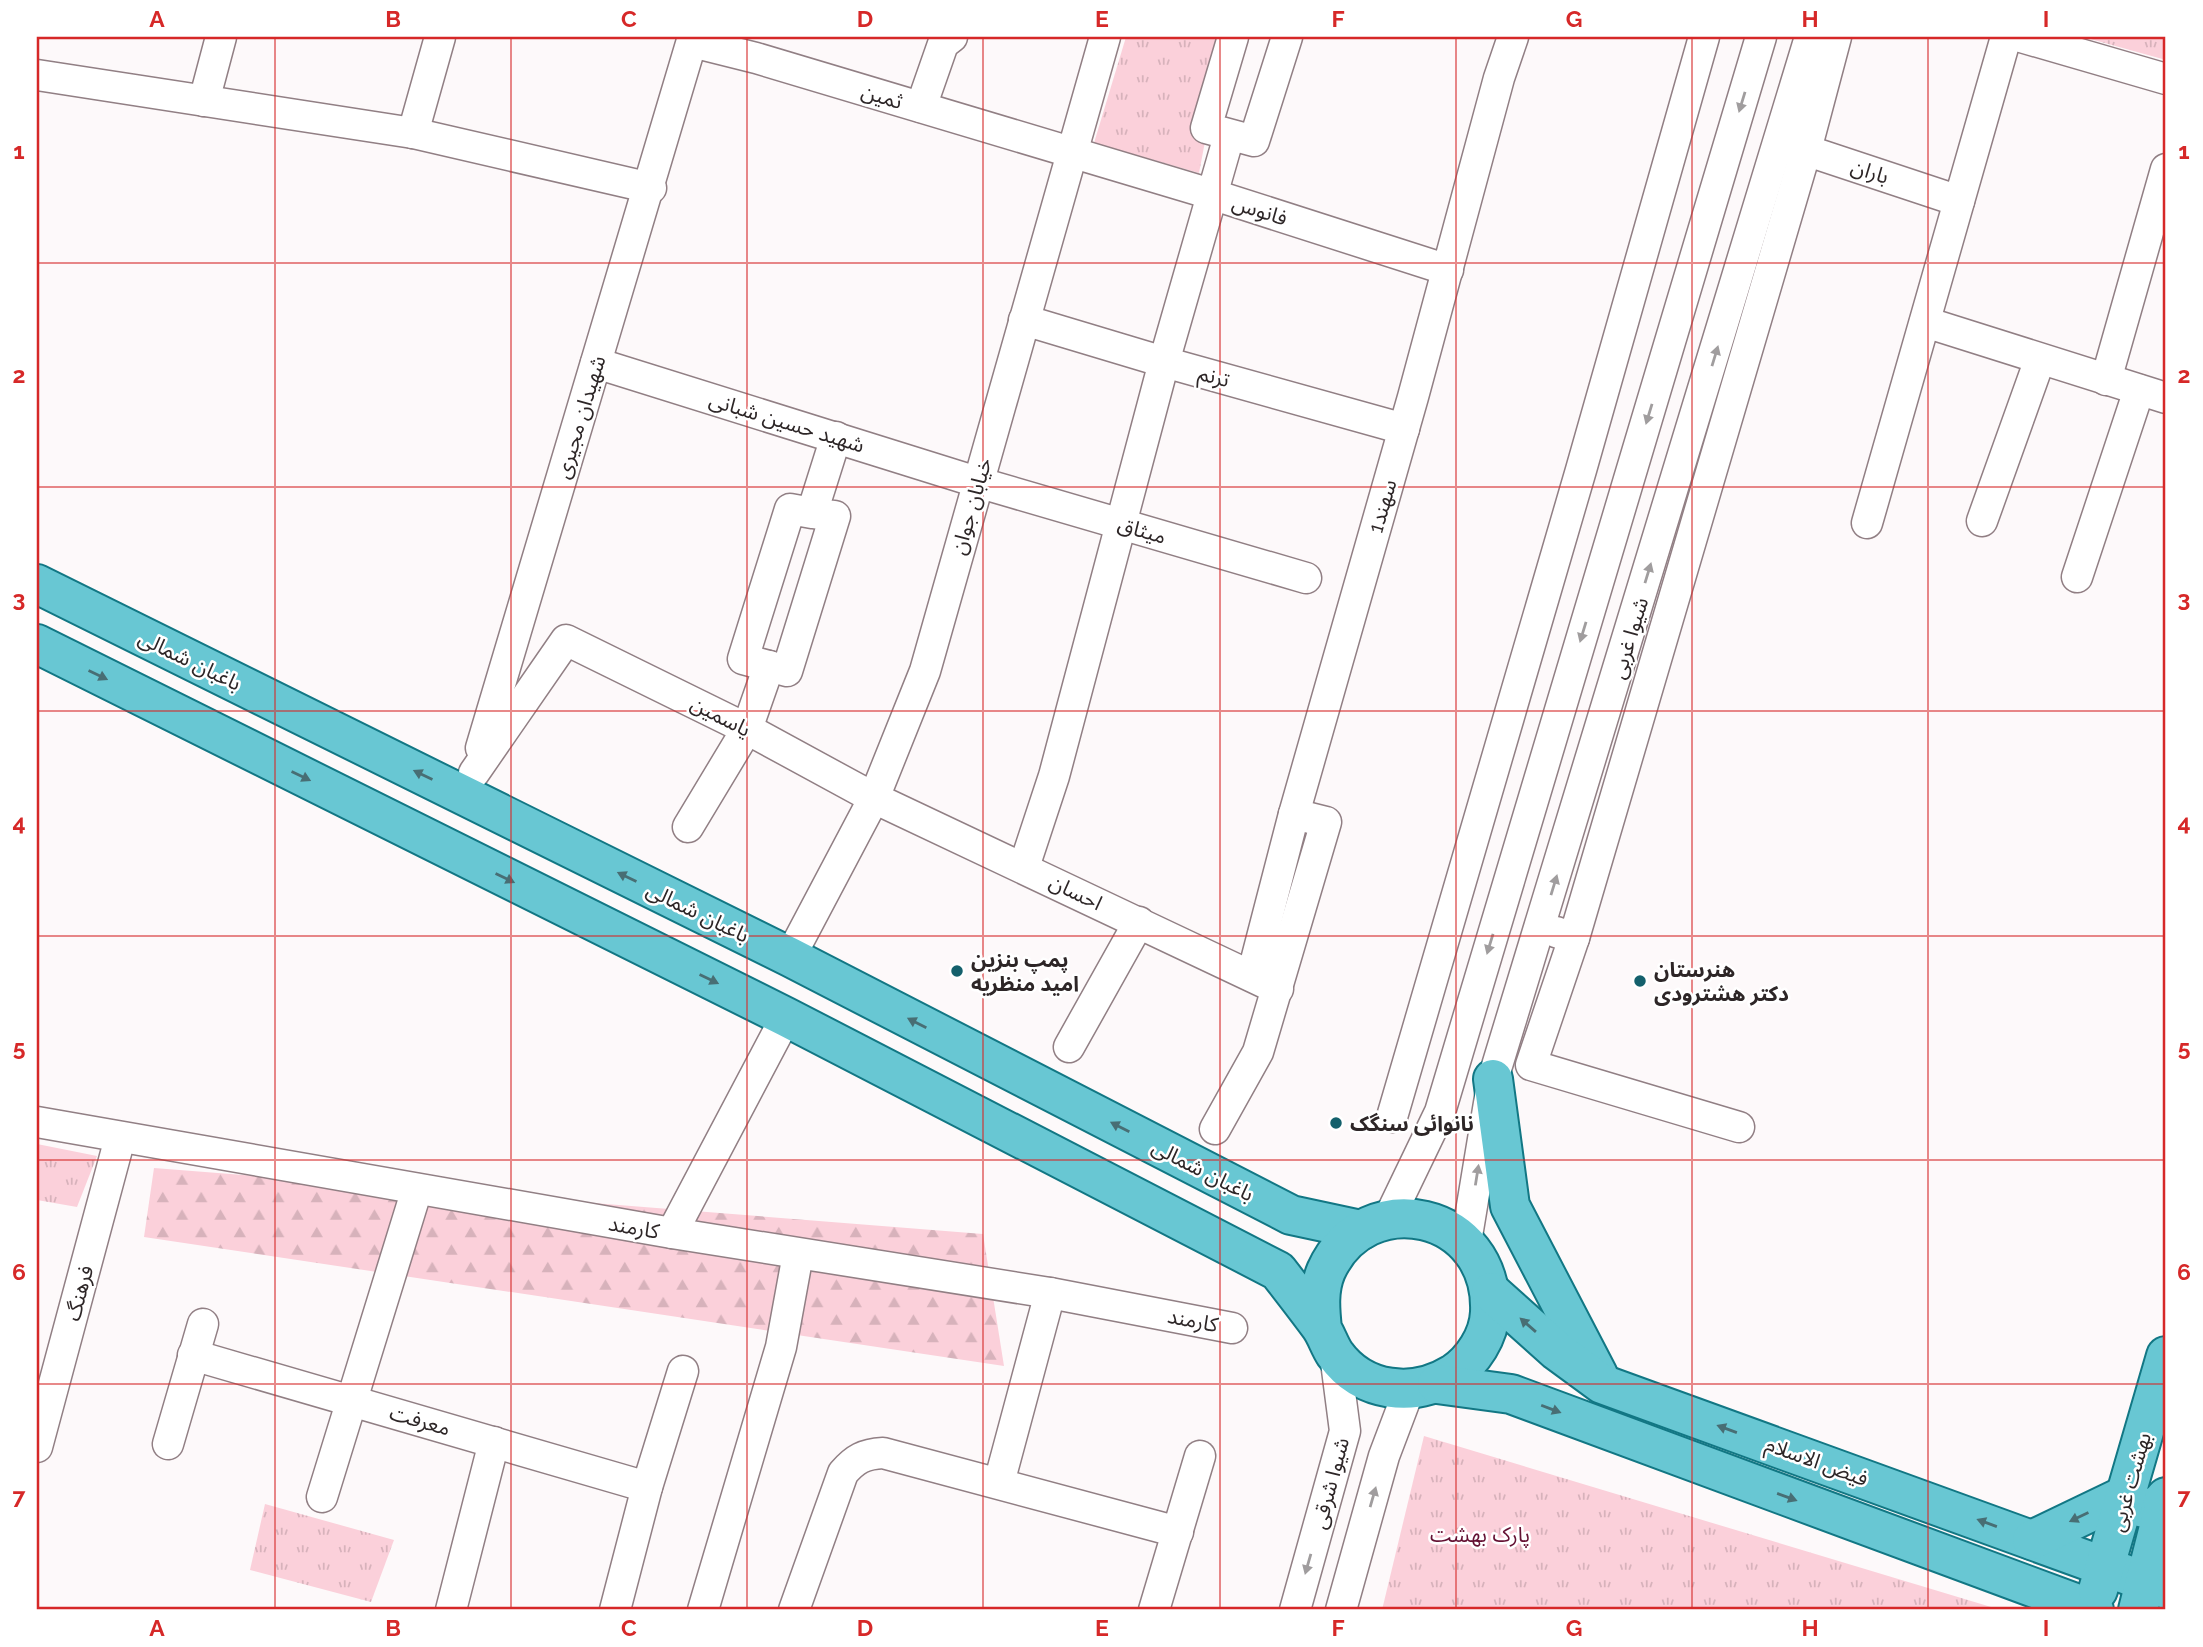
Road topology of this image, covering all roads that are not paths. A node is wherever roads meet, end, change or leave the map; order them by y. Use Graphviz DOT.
graph roads {
  1 [pos="221,37"];
  2 [pos="440,37"];
  3 [pos="1105,37"];
  4 [pos="1233,37"];
  5 [pos="1287,37"];
  6 [pos="1513,37"];
  7 [pos="1704,37"];
  8 [pos="1761,37"];
  9 [pos="1810,37"];
  10 [pos="1836,37"];
  11 [pos="2006,37"];
  12 [pos="2021,37"];
  13 [pos="693,39"];
  14 [pos="945,39"];
  15 [pos="37,75"];
  16 [pos="2166,79"];
  17 [pos="204,101"];
  18 [pos="921,107"];
  19 [pos="413,133"];
  20 [pos="1230,136"];
  21 [pos="1793,146"];
  22 [pos="1072,153"];
  23 [pos="2166,169"];
  24 [pos="650,187"];
  25 [pos="1211,194"];
  26 [pos="1959,201"];
  27 [pos="1448,270"];
  28 [pos="1024,320"];
  29 [pos="1925,323"];
  30 [pos="2040,359"];
  31 [pos="1164,362"];
  32 [pos="596,363"];
  33 [pos="2106,380"];
  34 [pos="2153,394"];
  35 [pos="1404,429"];
  36 [pos="836,438"];
  37 [pos="978,482"];
  38 [pos="812,513"];
  39 [pos="1982,520"];
  40 [pos="1120,523"];
  41 [pos="1867,523"];
  42 [pos="2077,577"];
  43 [pos="1306,578"];
  44 [pos="37,584"];
  45 [pos="37,644"];
  46 [pos="769,666"];
  47 [pos="747,729"];
  48 [pos="470,785"];
  49 [pos="874,797"];
  50 [pos="688,827"];
  51 [pos="1024,867"];
  52 [pos="1139,922"];
  53 [pos="1541,928"];
  54 [pos="1574,938"];
  55 [pos="790,957"];
  56 [pos="1265,983"];
  57 [pos="786,1017"];
  58 [pos="1069,1047"];
  59 [pos="1493,1079"];
  60 [pos="1392,1117"];
  61 [pos="37,1122"];
  62 [pos="1739,1127"];
  63 [pos="1215,1129"];
  64 [pos="121,1138"];
  65 [pos="417,1189"];
  66 [pos="1301,1217"];
  67 [pos="1374,1225"];
  68 [pos="672,1233"];
  69 [pos="1466,1242"];
  70 [pos="798,1254"];
  71 [pos="1278,1270"];
  72 [pos="1050,1293"];
  73 [pos="1491,1293"];
  74 [pos="203,1324"];
  75 [pos="1232,1328"];
  76 [pos="1329,1342"];
  77 [pos="192,1355"];
  78 [pos="2166,1356"];
  79 [pos="683,1371"];
  80 [pos="1602,1384"];
  81 [pos="1423,1387"];
  82 [pos="353,1401"];
  83 [pos="494,1441"];
  84 [pos="168,1444"];
  85 [pos="37,1447"];
  86 [pos="1200,1456"];
  87 [pos="999,1483"];
  88 [pos="647,1487"];
  89 [pos="2126,1495"];
  90 [pos="322,1497"];
  91 [pos="2166,1498"];
  92 [pos="1178,1532"];
  93 [pos="2032,1540"];
  94 [pos="2105,1566"];
  95 [pos="2150,1593"];
  96 [pos="2028,1597"];
  97 [pos="451,1610"];
  98 [pos="615,1610"];
  99 [pos="703,1610"];
  100 [pos="794,1610"];
  101 [pos="1154,1610"];
  102 [pos="1295,1610"];
  103 [pos="1341,1610"];
  104 [pos="2093,1610"];
  1 -- 17 [label="street"];
  2 -- 19 [label="street"];
  3 -- 22 [label="street, خیابان جوان"];
  4 -- 20 [label="street"];
  5 -- 20 [label="street"];
  6 -- 27 [label="street, 1سهند"];
  7 -- 60 [label="street"];
  8 -- 67 [label="street, one-way"];
  9 -- 21 [label="street, شیوا غربی"];
  10 -- 21 [label="street"];
  11 -- 26 [label="street"];
  12 -- 16 [label="street"];
  13 -- 18 [label="street, ثمین"];
  13 -- 24 [label="street, شهیدان مجیری"];
  14 -- 18 [label="street"];
  15 -- 17 [label="street"];
  17 -- 19 [label="street"];
  18 -- 22 [label="street, ثمین"];
  19 -- 24 [label="street"];
  20 -- 25 [label="street"];
  21 -- 26 [label="street, باران"];
  53 -- 21 [label="street, شیوا غربی, one-way"];
  21 -- 54 [label="street"];
  22 -- 25 [label="street, فانوس"];
  22 -- 28 [label="street, خیابان جوان"];
  23 -- 33 [label="street"];
  24 -- 32 [label="street, شهیدان مجیری"];
  25 -- 27 [label="street, فانوس"];
  25 -- 31 [label="street"];
  26 -- 29 [label="street"];
  27 -- 35 [label="street, 1سهند"];
  28 -- 31 [label="street, ترنم"];
  28 -- 37 [label="street, خیابان جوان"];
  29 -- 30 [label="street"];
  29 -- 41 [label="street"];
  30 -- 33 [label="street"];
  30 -- 39 [label="street"];
  31 -- 35 [label="street, ترنم"];
  31 -- 40 [label="street"];
  32 -- 36 [label="street, شهید حسین شبانی"];
  32 -- 48 [label="street, شهیدان مجیری"];
  33 -- 34 [label="street"];
  34 -- 42 [label="street"];
  35 -- 56 [label="street, 1سهند"];
  36 -- 37 [label="street, شهید حسین شبانی"];
  36 -- 38 [label="street"];
  37 -- 40 [label="street, میثاق"];
  37 -- 49 [label="street, خیابان جوان"];
  38 -- 46 [label="street"];
  38 -- 46 [label="street"];
  40 -- 43 [label="street, میثاق"];
  40 -- 51 [label="street"];
  48 -- 44 [label="main road, باغبان شمالی, one-way"];
  45 -- 57 [label="main road, one-way"];
  46 -- 47 [label="street"];
  47 -- 48 [label="street, یاسمین"];
  47 -- 49 [label="street, یاسمین"];
  47 -- 50 [label="street"];
  55 -- 48 [label="main road, باغبان شمالی, one-way"];
  49 -- 51 [label="street, احسان"];
  49 -- 55 [label="street, خیابان جوان"];
  51 -- 52 [label="street, احسان"];
  52 -- 56 [label="street, احسان"];
  52 -- 58 [label="street"];
  53 -- 54 [label="street"];
  53 -- 59 [label="street, شیوا غربی"];
  54 -- 62 [label="street"];
  66 -- 55 [label="main road, باغبان شمالی, one-way"];
  56 -- 63 [label="street"];
  57 -- 68 [label="street"];
  57 -- 71 [label="main road"];
  69 -- 59 [label="street, شیوا غربی, one-way"];
  59 -- 80 [label="main road"];
  61 -- 64 [label="street, کارمند"];
  64 -- 65 [label="street, کارمند"];
  64 -- 85 [label="street, فرهنگ"];
  65 -- 68 [label="street, کارمند"];
  65 -- 82 [label="street"];
  66 -- 67 [label="main road, باغبان شمالی"];
  66 -- 71 [label="main road"];
  67 -- 69 [label="main road"];
  67 -- 76 [label="main road"];
  68 -- 70 [label="street, کارمند"];
  69 -- 73 [label="main road"];
  70 -- 72 [label="street, کارمند"];
  70 -- 99 [label="street"];
  71 -- 76 [label="main road"];
  72 -- 75 [label="street, کارمند"];
  72 -- 87 [label="street"];
  80 -- 73 [label="main road, فیض الاسلام, one-way"];
  73 -- 81 [label="main road"];
  74 -- 77 [label="street"];
  76 -- 81 [label="main road"];
  76 -- 102 [label="street, شیوا شرقی, one-way"];
  77 -- 82 [label="street, معرفت"];
  77 -- 84 [label="street"];
  78 -- 89 [label="main road, بهشت غربی"];
  79 -- 88 [label="street"];
  93 -- 80 [label="main road, فیض الاسلام, one-way"];
  81 -- 96 [label="main road, فیض الاسلام, one-way"];
  103 -- 81 [label="street, one-way"];
  82 -- 83 [label="street, معرفت"];
  82 -- 90 [label="street"];
  83 -- 88 [label="street, معرفت"];
  83 -- 97 [label="street"];
  86 -- 92 [label="street"];
  87 -- 92 [label="street"];
  87 -- 100 [label="street"];
  88 -- 98 [label="street"];
  89 -- 91 [label="main road"];
  89 -- 93 [label="main road, one-way"];
  89 -- 94 [label="main road, بهشت غربی"];
  91 -- 95 [label="main road, بهشت غربی"];
  92 -- 101 [label="street"];
  93 -- 94 [label="main road, فیض الاسلام"];
  94 -- 95 [label="main road, فیض الاسلام"];
  94 -- 104 [label="main road, بهشت غربی"];
  96 -- 104 [label="main road, فیض الاسلام"];
}
